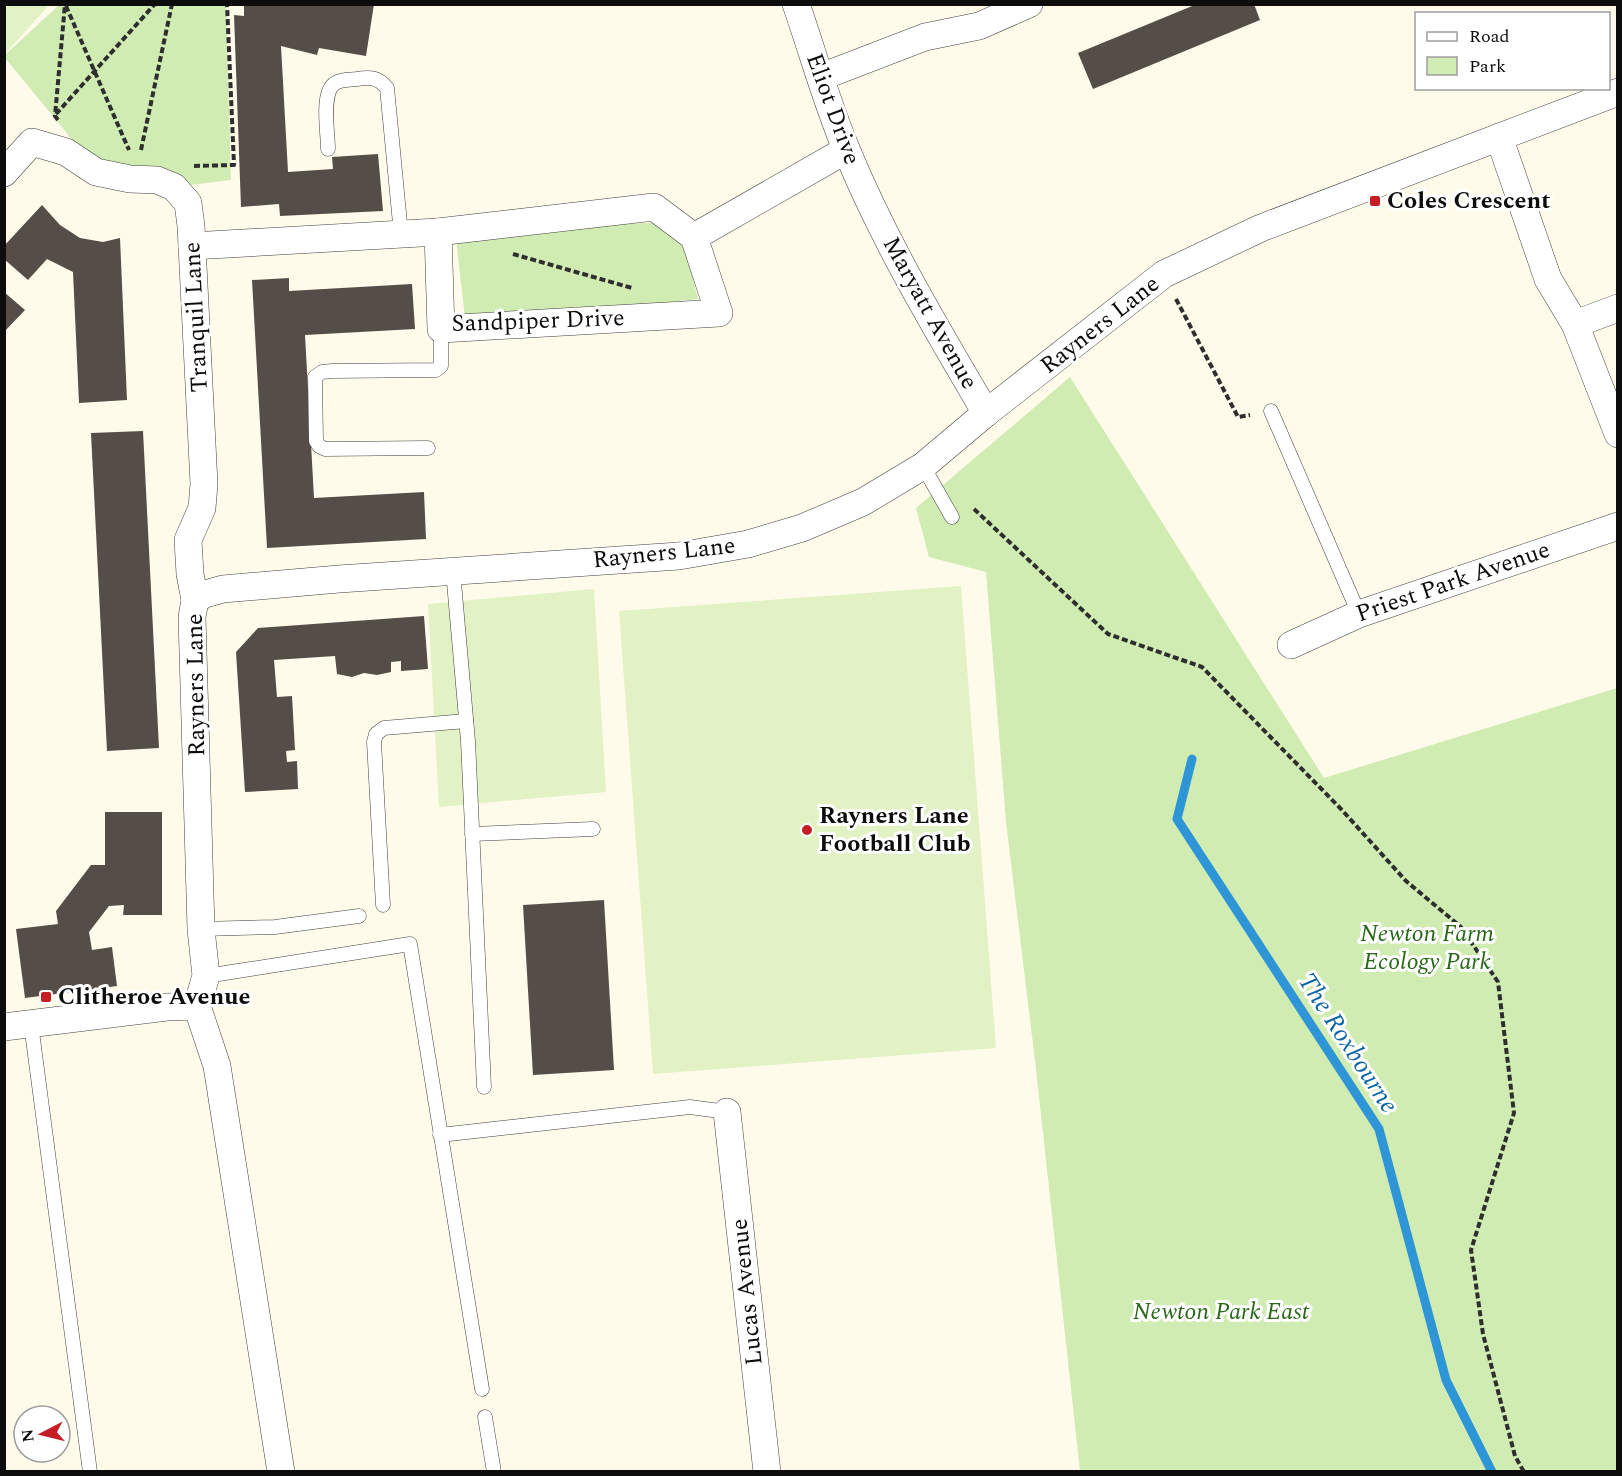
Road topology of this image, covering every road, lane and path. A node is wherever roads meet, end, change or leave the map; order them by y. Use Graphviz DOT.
graph roads {
  1 [pos="155,4"];
  2 [pos="172,4"];
  3 [pos="227,4"];
  4 [pos="796,4"];
  5 [pos="1029,4"];
  6 [pos="65,5"];
  7 [pos="95,71"];
  8 [pos="821,77"];
  9 [pos="1617,92"];
  10 [pos="55,116"];
  11 [pos="60,124"];
  12 [pos="1499,137"];
  13 [pos="32,142"];
  14 [pos="328,148"];
  15 [pos="846,150"];
  16 [pos="132,157"];
  17 [pos="139,157"];
  18 [pos="190,166"];
  19 [pos="4,173"];
  20 [pos="874,212"];
  21 [pos="438,232"];
  22 [pos="401,234"];
  23 [pos="694,237"];
  24 [pos="192,246"];
  25 [pos="506,252"];
  26 [pos="1164,274"];
  27 [pos="641,290"];
  28 [pos="1617,308"];
  29 [pos="1575,324"];
  30 [pos="441,328"];
  31 [pos="1271,411"];
  32 [pos="986,413"];
  33 [pos="1617,434"];
  34 [pos="428,448"];
  35 [pos="923,466"];
  36 [pos="971,506"];
  37 [pos="952,517"];
  38 [pos="1617,526"];
  39 [pos="453,571"];
  40 [pos="195,600"];
  41 [pos="1359,614"];
  42 [pos="1292,645"];
  43 [pos="466,721"];
  44 [pos="593,829"];
  45 [pos="472,834"];
  46 [pos="383,905"];
  47 [pos="359,916"];
  48 [pos="201,928"];
  49 [pos="206,976"];
  50 [pos="197,1006"];
  51 [pos="31,1024"];
  52 [pos="4,1027"];
  53 [pos="484,1087"];
  54 [pos="727,1112"];
  55 [pos="440,1135"];
  56 [pos="482,1389"];
  57 [pos="485,1417"];
  58 [pos="90,1472"];
  59 [pos="281,1472"];
  60 [pos="494,1472"];
  61 [pos="767,1472"];
  62 [pos="1524,1472"];
  1 -- 7 [label="path"];
  2 -- 17 [label="path"];
  3 -- 18 [label="path"];
  4 -- 8 [label="street, Eliot Drive"];
  5 -- 8 [label="street"];
  6 -- 7 [label="path"];
  6 -- 10 [label="path"];
  7 -- 10 [label="path"];
  7 -- 16 [label="path"];
  8 -- 15 [label="street, Eliot Drive"];
  9 -- 12 [label="street, Rayners Lane"];
  10 -- 11 [label="path"];
  10 -- 13 [label="path"];
  12 -- 26 [label="street, Rayners Lane"];
  12 -- 29 [label="street"];
  13 -- 19 [label="street"];
  13 -- 24 [label="street, Tranquil Lane"];
  14 -- 22 [label="lane"];
  15 -- 20 [label="street, Eliot Drive"];
  15 -- 23 [label="street"];
  20 -- 32 [label="street, Maryatt Avenue"];
  21 -- 22 [label="street"];
  21 -- 23 [label="street"];
  21 -- 30 [label="street, Sandpiper Drive"];
  22 -- 24 [label="street"];
  23 -- 30 [label="street, Sandpiper Drive"];
  24 -- 40 [label="street, Tranquil Lane"];
  25 -- 27 [label="path"];
  26 -- 31 [label="path"];
  26 -- 32 [label="street, Rayners Lane"];
  28 -- 29 [label="street"];
  29 -- 33 [label="street"];
  30 -- 34 [label="lane"];
  31 -- 41 [label="lane"];
  32 -- 35 [label="street, Rayners Lane"];
  35 -- 37 [label="lane"];
  35 -- 39 [label="street, Rayners Lane"];
  36 -- 62 [label="path"];
  38 -- 41 [label="street, Priest Park Avenue"];
  39 -- 40 [label="street, Rayners Lane"];
  39 -- 43 [label="lane"];
  40 -- 48 [label="street, Rayners Lane"];
  41 -- 42 [label="street, Priest Park Avenue"];
  43 -- 45 [label="lane"];
  43 -- 46 [label="lane"];
  44 -- 45 [label="lane"];
  45 -- 53 [label="lane"];
  47 -- 48 [label="lane"];
  48 -- 49 [label="street, Rayners Lane"];
  49 -- 50 [label="street, Rayners Lane"];
  49 -- 55 [label="lane"];
  50 -- 51 [label="street"];
  50 -- 59 [label="street"];
  51 -- 52 [label="street"];
  51 -- 58 [label="lane"];
  54 -- 55 [label="lane"];
  54 -- 61 [label="street, Lucas Avenue"];
  55 -- 56 [label="lane"];
  57 -- 60 [label="lane"];
}
